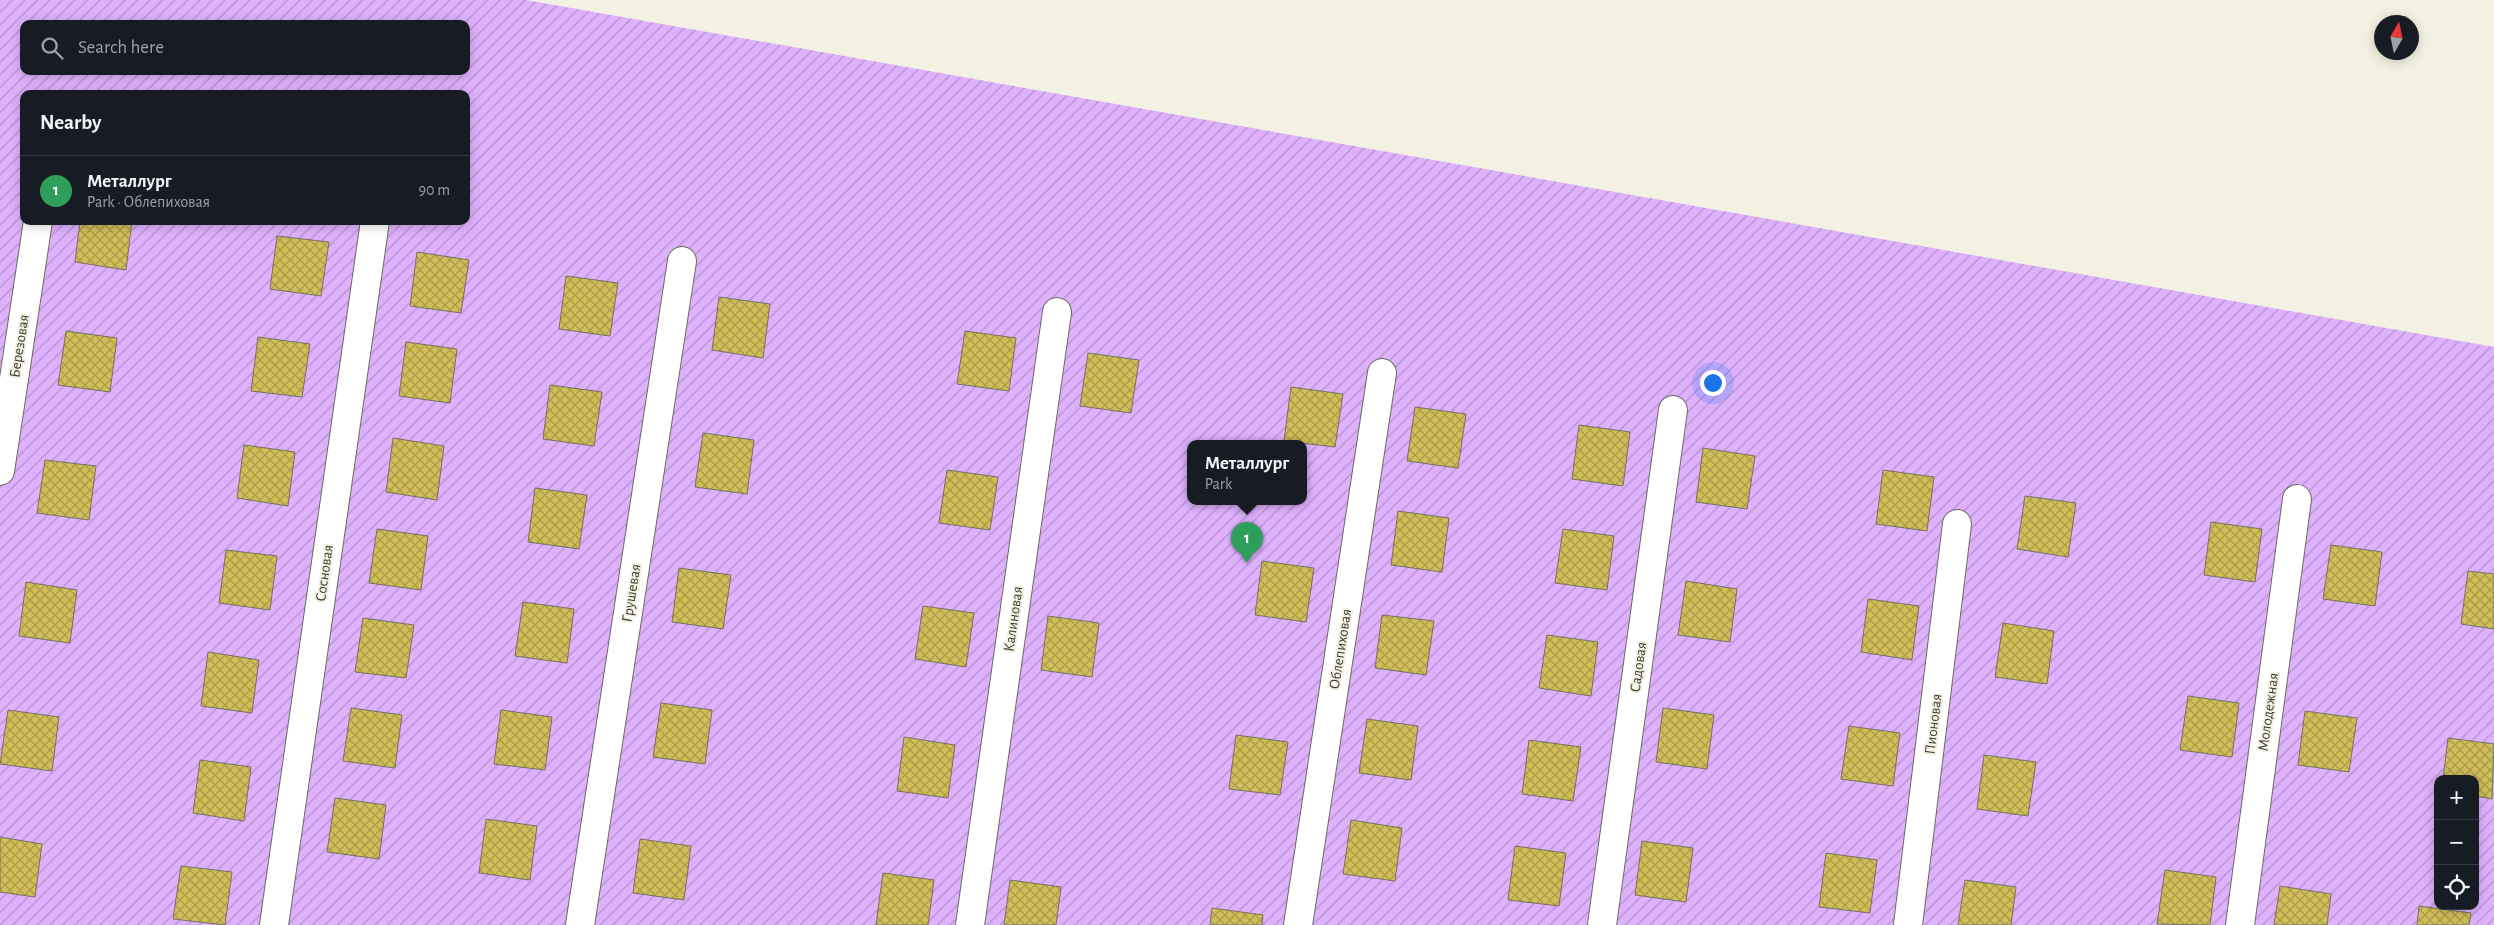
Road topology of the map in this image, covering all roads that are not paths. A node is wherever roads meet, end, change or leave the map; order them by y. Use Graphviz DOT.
graph roads {
  1 [pos="37,225"];
  2 [pos="374,225"];
  3 [pos="682,261"];
  4 [pos="1057,312"];
  5 [pos="1382,373"];
  6 [pos="1673,410"];
  7 [pos="0,471"];
  8 [pos="2297,499"];
  9 [pos="1957,524"];
  10 [pos="274,925"];
  11 [pos="580,925"];
  12 [pos="970,925"];
  13 [pos="1298,925"];
  14 [pos="1602,925"];
  15 [pos="1908,925"];
  16 [pos="2240,925"];
  1 -- 7 [label="street, Березовая"];
  2 -- 10 [label="street, Сосновая"];
  3 -- 11 [label="street, Грушевая"];
  4 -- 12 [label="street, Калиновая"];
  5 -- 13 [label="street, Облепиховая"];
  6 -- 14 [label="street, Садовая"];
  8 -- 16 [label="street, Молодежная"];
  9 -- 15 [label="street, Пионовая"];
}
